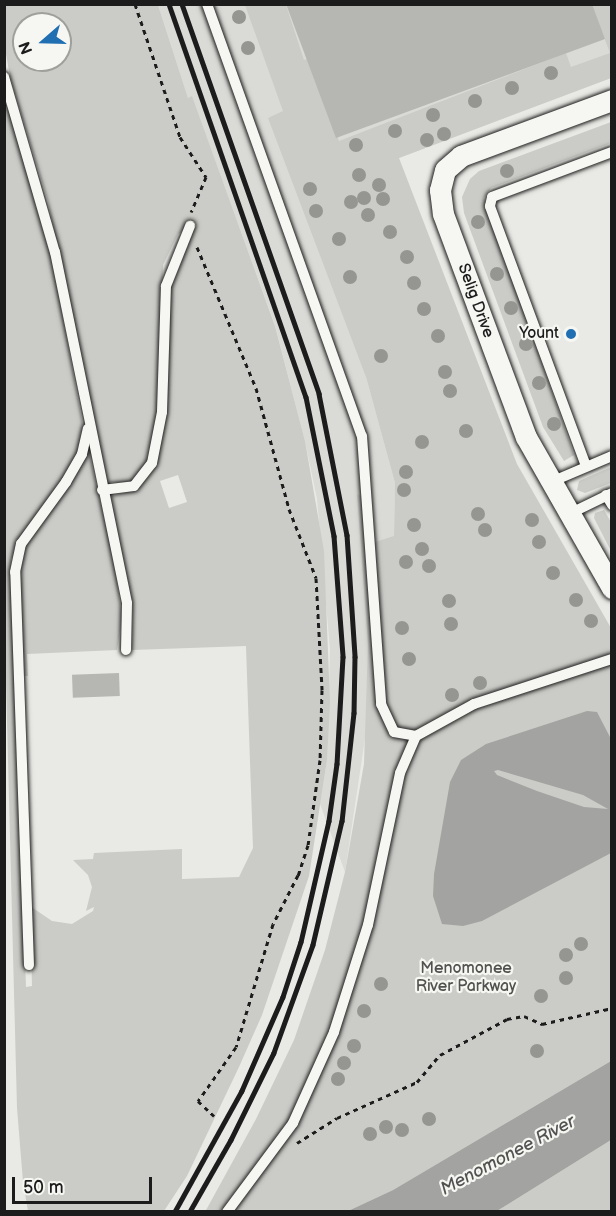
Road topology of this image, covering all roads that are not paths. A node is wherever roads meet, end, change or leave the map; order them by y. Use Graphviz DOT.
graph roads {
  1 [pos="207,4"];
  2 [pos="4,77"];
  3 [pos="612,100"];
  4 [pos="612,152"];
  5 [pos="190,226"];
  6 [pos="89,426"];
  7 [pos="612,456"];
  8 [pos="586,466"];
  9 [pos="551,482"];
  10 [pos="102,490"];
  11 [pos="609,494"];
  12 [pos="612,506"];
  13 [pos="569,514"];
  14 [pos="612,588"];
  15 [pos="126,650"];
  16 [pos="612,659"];
  17 [pos="416,736"];
  18 [pos="28,965"];
  19 [pos="227,1212"];
  1 -- 17 [label="lane"];
  2 -- 6 [label="lane"];
  3 -- 9 [label="street, Selig Drive"];
  4 -- 8 [label="lane"];
  5 -- 10 [label="lane"];
  6 -- 10 [label="lane"];
  6 -- 18 [label="lane"];
  7 -- 8 [label="lane"];
  8 -- 9 [label="lane"];
  9 -- 13 [label="street, Selig Drive"];
  10 -- 15 [label="lane"];
  11 -- 12 [label="lane"];
  11 -- 13 [label="lane"];
  13 -- 14 [label="street, Selig Drive"];
  16 -- 17 [label="lane"];
  17 -- 19 [label="lane"];
}
